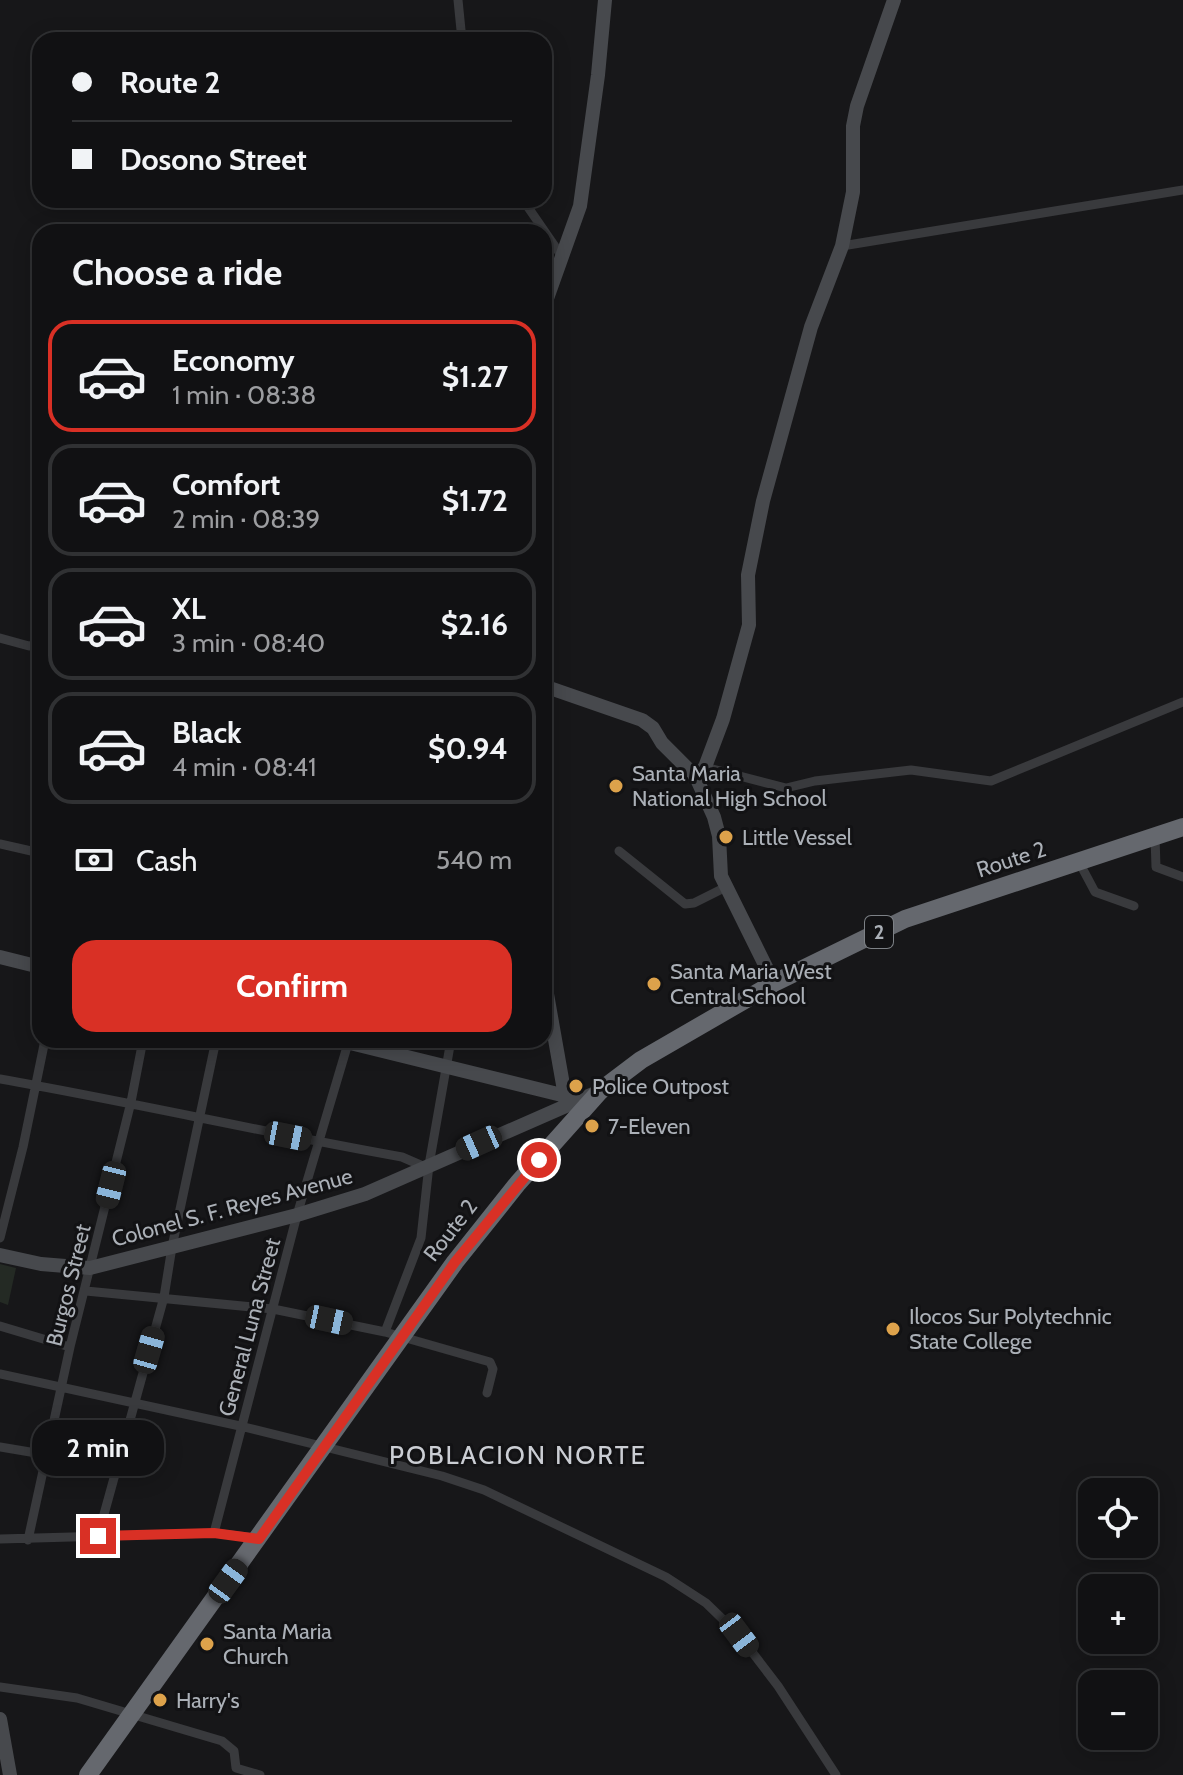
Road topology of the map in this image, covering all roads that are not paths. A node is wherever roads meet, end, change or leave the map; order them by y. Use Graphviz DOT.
graph roads {
  1 [pos="458,0"];
  2 [pos="605,0"];
  3 [pos="894,0"];
  4 [pos="461,32"];
  5 [pos="1183,190"];
  6 [pos="552,242"];
  7 [pos="842,246"];
  8 [pos="563,258"];
  9 [pos="552,286"];
  10 [pos="0,638"];
  11 [pos="32,645"];
  12 [pos="552,689"];
  13 [pos="1183,702"];
  14 [pos="700,772"];
  15 [pos="1183,827"];
  16 [pos="1155,837"];
  17 [pos="0,844"];
  18 [pos="32,851"];
  19 [pos="619,851"];
  20 [pos="1079,862"];
  21 [pos="1183,877"];
  22 [pos="726,887"];
  23 [pos="1134,906"];
  24 [pos="0,957"];
  25 [pos="32,965"];
  26 [pos="774,983"];
  27 [pos="552,1011"];
  28 [pos="43,1048"];
  29 [pos="141,1048"];
  30 [pos="214,1048"];
  31 [pos="343,1048"];
  32 [pos="372,1048"];
  33 [pos="450,1048"];
  34 [pos="446,1067"];
  35 [pos="0,1079"];
  36 [pos="36,1085"];
  37 [pos="600,1091"];
  38 [pos="572,1097"];
  39 [pos="131,1102"];
  40 [pos="199,1119"];
  41 [pos="317,1142"];
  42 [pos="427,1166"];
  43 [pos="297,1215"];
  44 [pos="0,1238"];
  45 [pos="172,1247"];
  46 [pos="0,1255"];
  47 [pos="90,1268"];
  48 [pos="86,1291"];
  49 [pos="164,1297"];
  50 [pos="273,1309"];
  51 [pos="0,1326"];
  52 [pos="392,1335"];
  53 [pos="70,1347"];
  54 [pos="0,1374"];
  55 [pos="63,1387"];
  56 [pos="487,1393"];
  57 [pos="133,1402"];
  58 [pos="240,1426"];
  59 [pos="323,1446"];
  60 [pos="0,1447"];
  61 [pos="48,1455"];
  62 [pos="114,1473"];
  63 [pos="214,1533"];
  64 [pos="98,1536"];
  65 [pos="0,1539"];
  66 [pos="259,1539"];
  67 [pos="28,1540"];
  68 [pos="0,1687"];
  69 [pos="133,1714"];
  70 [pos="0,1719"];
  71 [pos="10,1775"];
  72 [pos="88,1775"];
  73 [pos="260,1775"];
  74 [pos="836,1775"];
  1 -- 4 [label="street"];
  2 -- 8 [label="street"];
  3 -- 7 [label="street"];
  5 -- 7 [label="street"];
  6 -- 8 [label="street"];
  7 -- 14 [label="street"];
  8 -- 9 [label="street"];
  10 -- 11 [label="street"];
  12 -- 14 [label="street"];
  13 -- 14 [label="street"];
  14 -- 22 [label="street"];
  15 -- 16 [label="highway, Route 2 / 2"];
  16 -- 20 [label="highway, Route 2 / 2"];
  16 -- 21 [label="street"];
  17 -- 18 [label="street"];
  19 -- 22 [label="street"];
  20 -- 23 [label="street"];
  20 -- 26 [label="highway, Route 2 / 2"];
  22 -- 26 [label="street"];
  24 -- 25 [label="street"];
  26 -- 37 [label="highway, Route 2 / 2"];
  27 -- 38 [label="street"];
  28 -- 36 [label="street"];
  29 -- 39 [label="street, Burgos Street"];
  30 -- 40 [label="street"];
  31 -- 41 [label="street, General Luna Street"];
  32 -- 34 [label="street"];
  33 -- 34 [label="street"];
  34 -- 38 [label="street"];
  34 -- 42 [label="street"];
  35 -- 36 [label="street"];
  36 -- 39 [label="street"];
  36 -- 44 [label="street"];
  37 -- 38 [label="street, Colonel S. F. Reyes Avenue"];
  37 -- 52 [label="highway, Route 2 / 2"];
  38 -- 42 [label="street, Colonel S. F. Reyes Avenue"];
  39 -- 40 [label="street"];
  39 -- 47 [label="street, Burgos Street"];
  40 -- 41 [label="street"];
  40 -- 45 [label="street"];
  41 -- 42 [label="street"];
  41 -- 43 [label="street, General Luna Street"];
  42 -- 43 [label="street, Colonel S. F. Reyes Avenue"];
  42 -- 52 [label="street"];
  43 -- 45 [label="street, Colonel S. F. Reyes Avenue"];
  43 -- 50 [label="street, General Luna Street"];
  45 -- 47 [label="street, Colonel S. F. Reyes Avenue"];
  45 -- 49 [label="street"];
  46 -- 47 [label="street, Colonel S. F. Reyes Avenue"];
  47 -- 48 [label="street, Burgos Street"];
  48 -- 49 [label="street"];
  48 -- 53 [label="street, Burgos Street"];
  49 -- 50 [label="street"];
  49 -- 57 [label="street"];
  50 -- 52 [label="street"];
  50 -- 58 [label="street, General Luna Street"];
  51 -- 53 [label="street"];
  52 -- 56 [label="street"];
  52 -- 59 [label="highway, Route 2 / 2"];
  53 -- 55 [label="street, Burgos Street"];
  54 -- 55 [label="street"];
  55 -- 57 [label="street"];
  55 -- 61 [label="street, Burgos Street"];
  57 -- 58 [label="street"];
  57 -- 62 [label="street"];
  58 -- 59 [label="street"];
  58 -- 63 [label="street, General Luna Street"];
  59 -- 66 [label="highway, Route 2 / 2"];
  59 -- 74 [label="street"];
  60 -- 61 [label="street"];
  61 -- 62 [label="street"];
  61 -- 67 [label="street, Burgos Street"];
  62 -- 64 [label="street"];
  63 -- 64 [label="street"];
  63 -- 66 [label="street"];
  64 -- 67 [label="street"];
  65 -- 67 [label="street"];
  66 -- 69 [label="highway, Route 2 / 2"];
  68 -- 69 [label="street"];
  69 -- 72 [label="highway, Route 2 / 2"];
  69 -- 73 [label="street"];
  70 -- 71 [label="street"];
}
